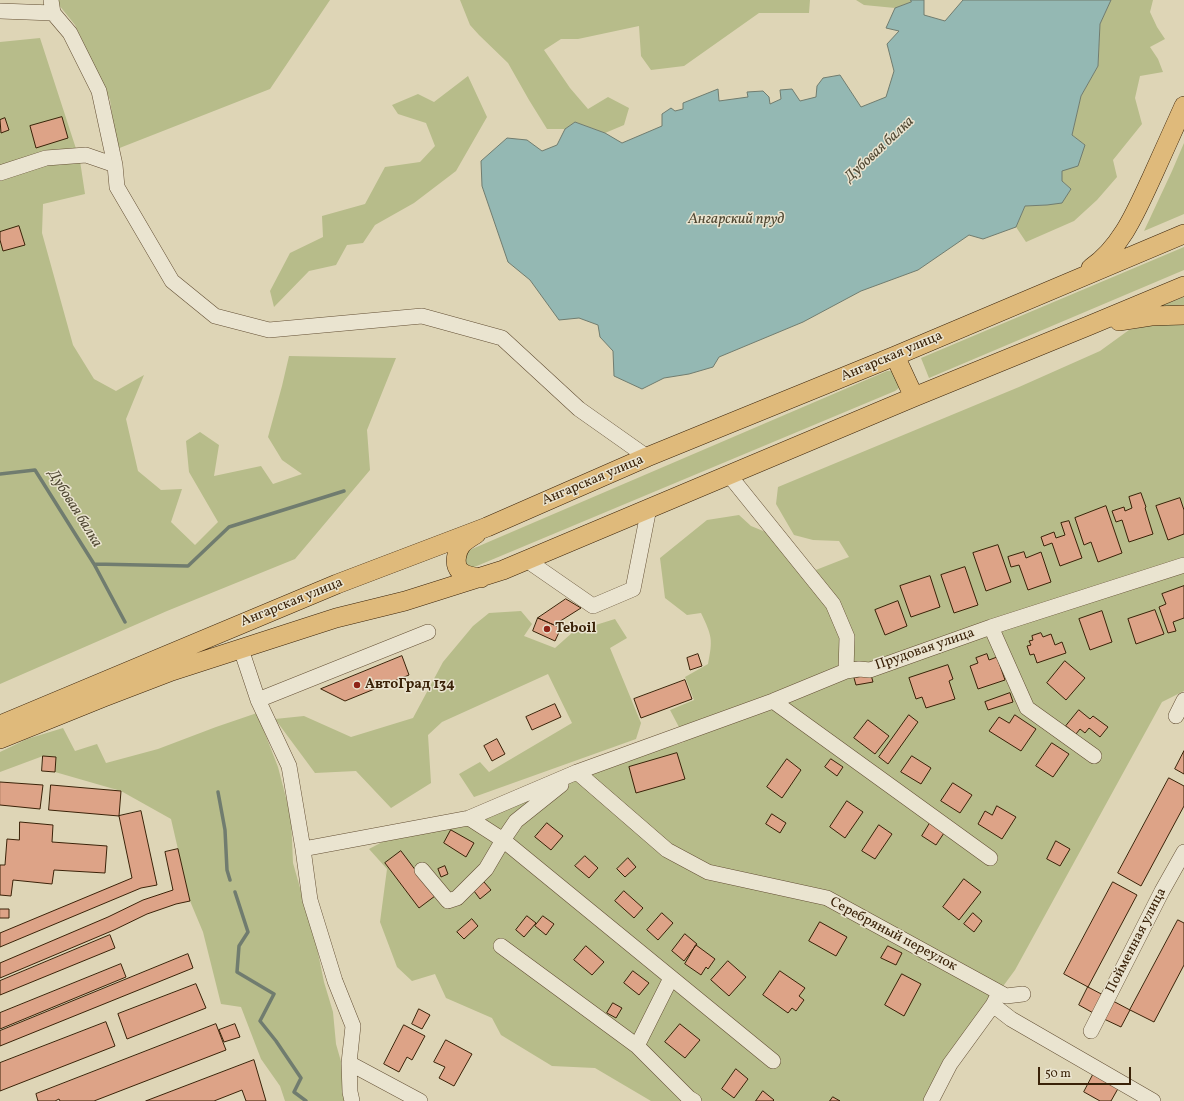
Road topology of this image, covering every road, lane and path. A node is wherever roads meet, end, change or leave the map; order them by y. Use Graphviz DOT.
graph roads {
  1 [pos="52,6"];
  2 [pos="0,11"];
  3 [pos="1184,106"];
  4 [pos="115,165"];
  5 [pos="0,173"];
  6 [pos="1184,234"];
  7 [pos="1068,283"];
  8 [pos="1184,286"];
  9 [pos="1184,315"];
  10 [pos="1088,326"];
  11 [pos="895,356"];
  12 [pos="914,397"];
  13 [pos="647,457"];
  14 [pos="729,475"];
  15 [pos="649,508"];
  16 [pos="487,527"];
  17 [pos="528,560"];
  18 [pos="1184,565"];
  19 [pos="481,578"];
  20 [pos="991,627"];
  21 [pos="428,632"];
  22 [pos="241,649"];
  23 [pos="846,671"];
  24 [pos="258,700"];
  25 [pos="1184,700"];
  26 [pos="773,701"];
  27 [pos="1176,716"];
  28 [pos="0,725"];
  29 [pos="0,740"];
  30 [pos="1094,756"];
  31 [pos="577,772"];
  32 [pos="469,818"];
  33 [pos="503,840"];
  34 [pos="303,849"];
  35 [pos="1184,852"];
  36 [pos="990,858"];
  37 [pos="422,870"];
  38 [pos="501,946"];
  39 [pos="671,978"];
  40 [pos="1023,994"];
  41 [pos="996,999"];
  42 [pos="1091,1031"];
  43 [pos="637,1046"];
  44 [pos="773,1061"];
  45 [pos="349,1063"];
  46 [pos="1145,1099"];
  47 [pos="352,1101"];
  48 [pos="420,1101"];
  49 [pos="694,1101"];
  50 [pos="931,1101"];
  1 -- 2 [label="street"];
  1 -- 4 [label="street"];
  3 -- 7 [label="main road"];
  4 -- 5 [label="street"];
  4 -- 13 [label="street"];
  6 -- 7 [label="main road, Ангарская улица"];
  7 -- 11 [label="main road, Ангарская улица"];
  8 -- 10 [label="main road, Ангарская улица"];
  9 -- 10 [label="main road"];
  10 -- 12 [label="main road, Ангарская улица"];
  11 -- 12 [label="main road"];
  11 -- 13 [label="main road, Ангарская улица"];
  12 -- 14 [label="main road, Ангарская улица"];
  13 -- 16 [label="main road, Ангарская улица"];
  14 -- 15 [label="main road, Ангарская улица"];
  14 -- 23 [label="street"];
  15 -- 17 [label="main road, Ангарская улица"];
  15 -- 17 [label="street"];
  16 -- 19 [label="main road"];
  16 -- 28 [label="main road, Ангарская улица"];
  17 -- 19 [label="main road, Ангарская улица"];
  18 -- 20 [label="street, Прудовая улица"];
  19 -- 22 [label="main road, Ангарская улица"];
  20 -- 23 [label="street, Прудовая улица"];
  20 -- 30 [label="street"];
  21 -- 24 [label="street"];
  22 -- 24 [label="street"];
  22 -- 29 [label="main road, Ангарская улица"];
  23 -- 26 [label="street, Прудовая улица"];
  24 -- 34 [label="street"];
  25 -- 27 [label="street"];
  26 -- 31 [label="street, Прудовая улица"];
  26 -- 36 [label="street"];
  31 -- 32 [label="street, Прудовая улица"];
  31 -- 33 [label="street"];
  31 -- 41 [label="street, Серебряный переулок"];
  32 -- 33 [label="street"];
  32 -- 34 [label="street, Прудовая улица"];
  33 -- 37 [label="street"];
  33 -- 39 [label="street"];
  34 -- 45 [label="street"];
  35 -- 42 [label="street, Пойменная улица"];
  38 -- 43 [label="street"];
  39 -- 43 [label="street"];
  39 -- 44 [label="street"];
  40 -- 41 [label="street"];
  41 -- 46 [label="street"];
  41 -- 50 [label="street"];
  43 -- 49 [label="street"];
  45 -- 47 [label="street"];
  45 -- 48 [label="street"];
}
